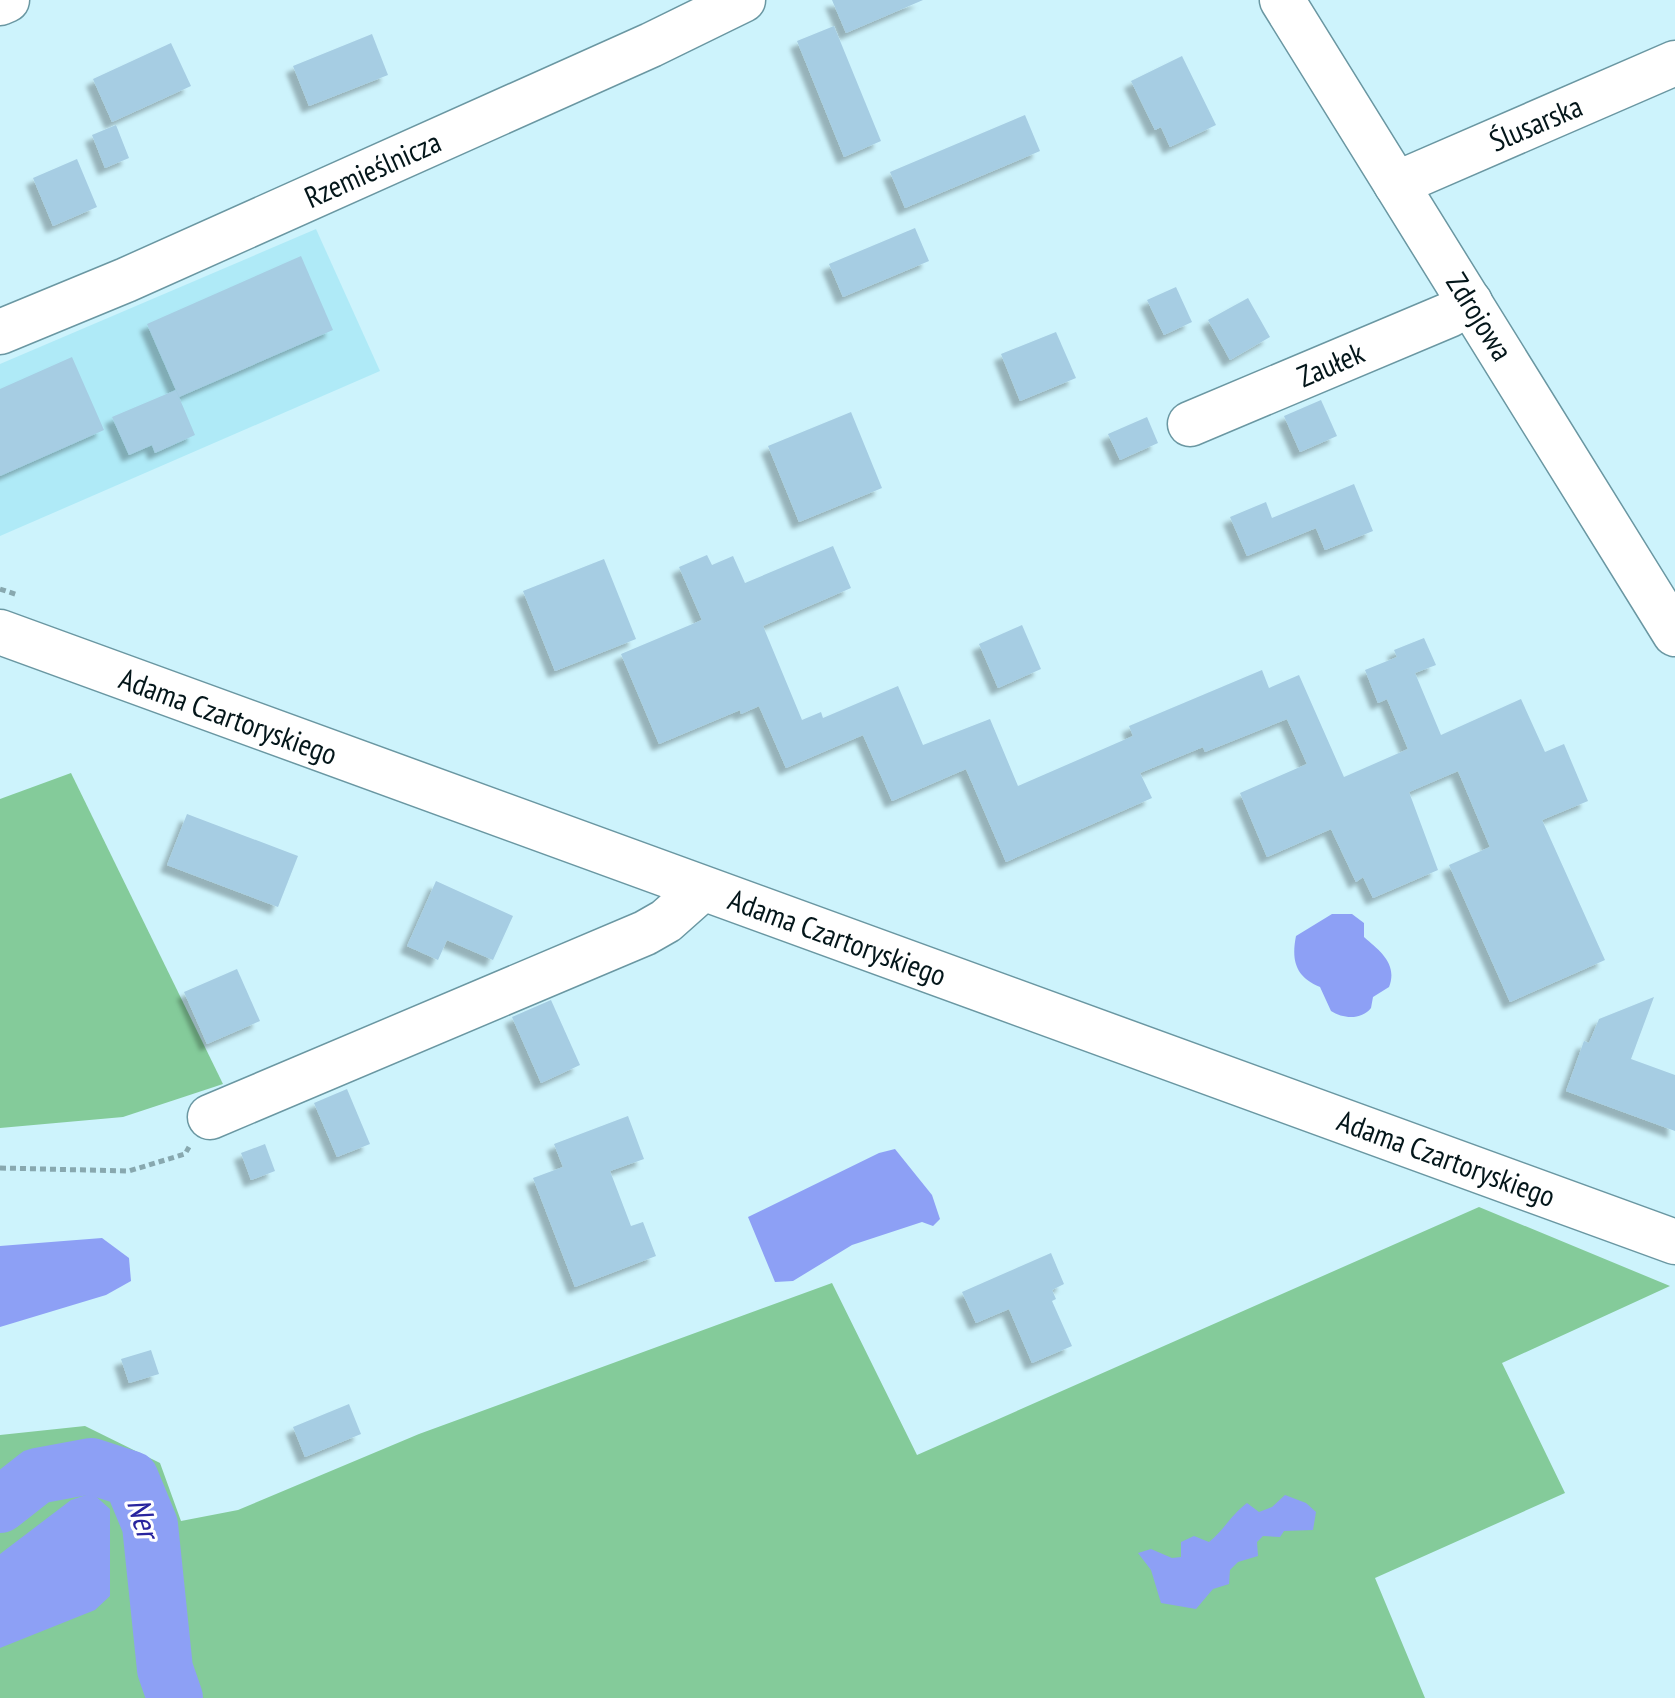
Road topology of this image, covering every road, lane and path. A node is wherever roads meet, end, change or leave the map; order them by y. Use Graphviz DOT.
graph roads {
  1 [pos="7,0"];
  2 [pos="743,0"];
  3 [pos="1282,0"];
  4 [pos="0,3"];
  5 [pos="1675,63"];
  6 [pos="1396,184"];
  7 [pos="1470,302"];
  8 [pos="0,332"];
  9 [pos="1190,424"];
  10 [pos="0,632"];
  11 [pos="1675,634"];
  12 [pos="702,889"];
  13 [pos="210,1117"];
  14 [pos="0,1168"];
  15 [pos="1675,1242"];
  1 -- 4 [label="street"];
  2 -- 8 [label="street, Rzemieślnicza"];
  3 -- 6 [label="street, Zdrojowa"];
  5 -- 6 [label="street, Ślusarska"];
  6 -- 7 [label="street, Zdrojowa"];
  7 -- 9 [label="street, Zaułek"];
  7 -- 11 [label="street, Zdrojowa"];
  10 -- 12 [label="street, Adama Czartoryskiego"];
  12 -- 13 [label="street"];
  12 -- 15 [label="street, Adama Czartoryskiego"];
  13 -- 14 [label="path"];
}
